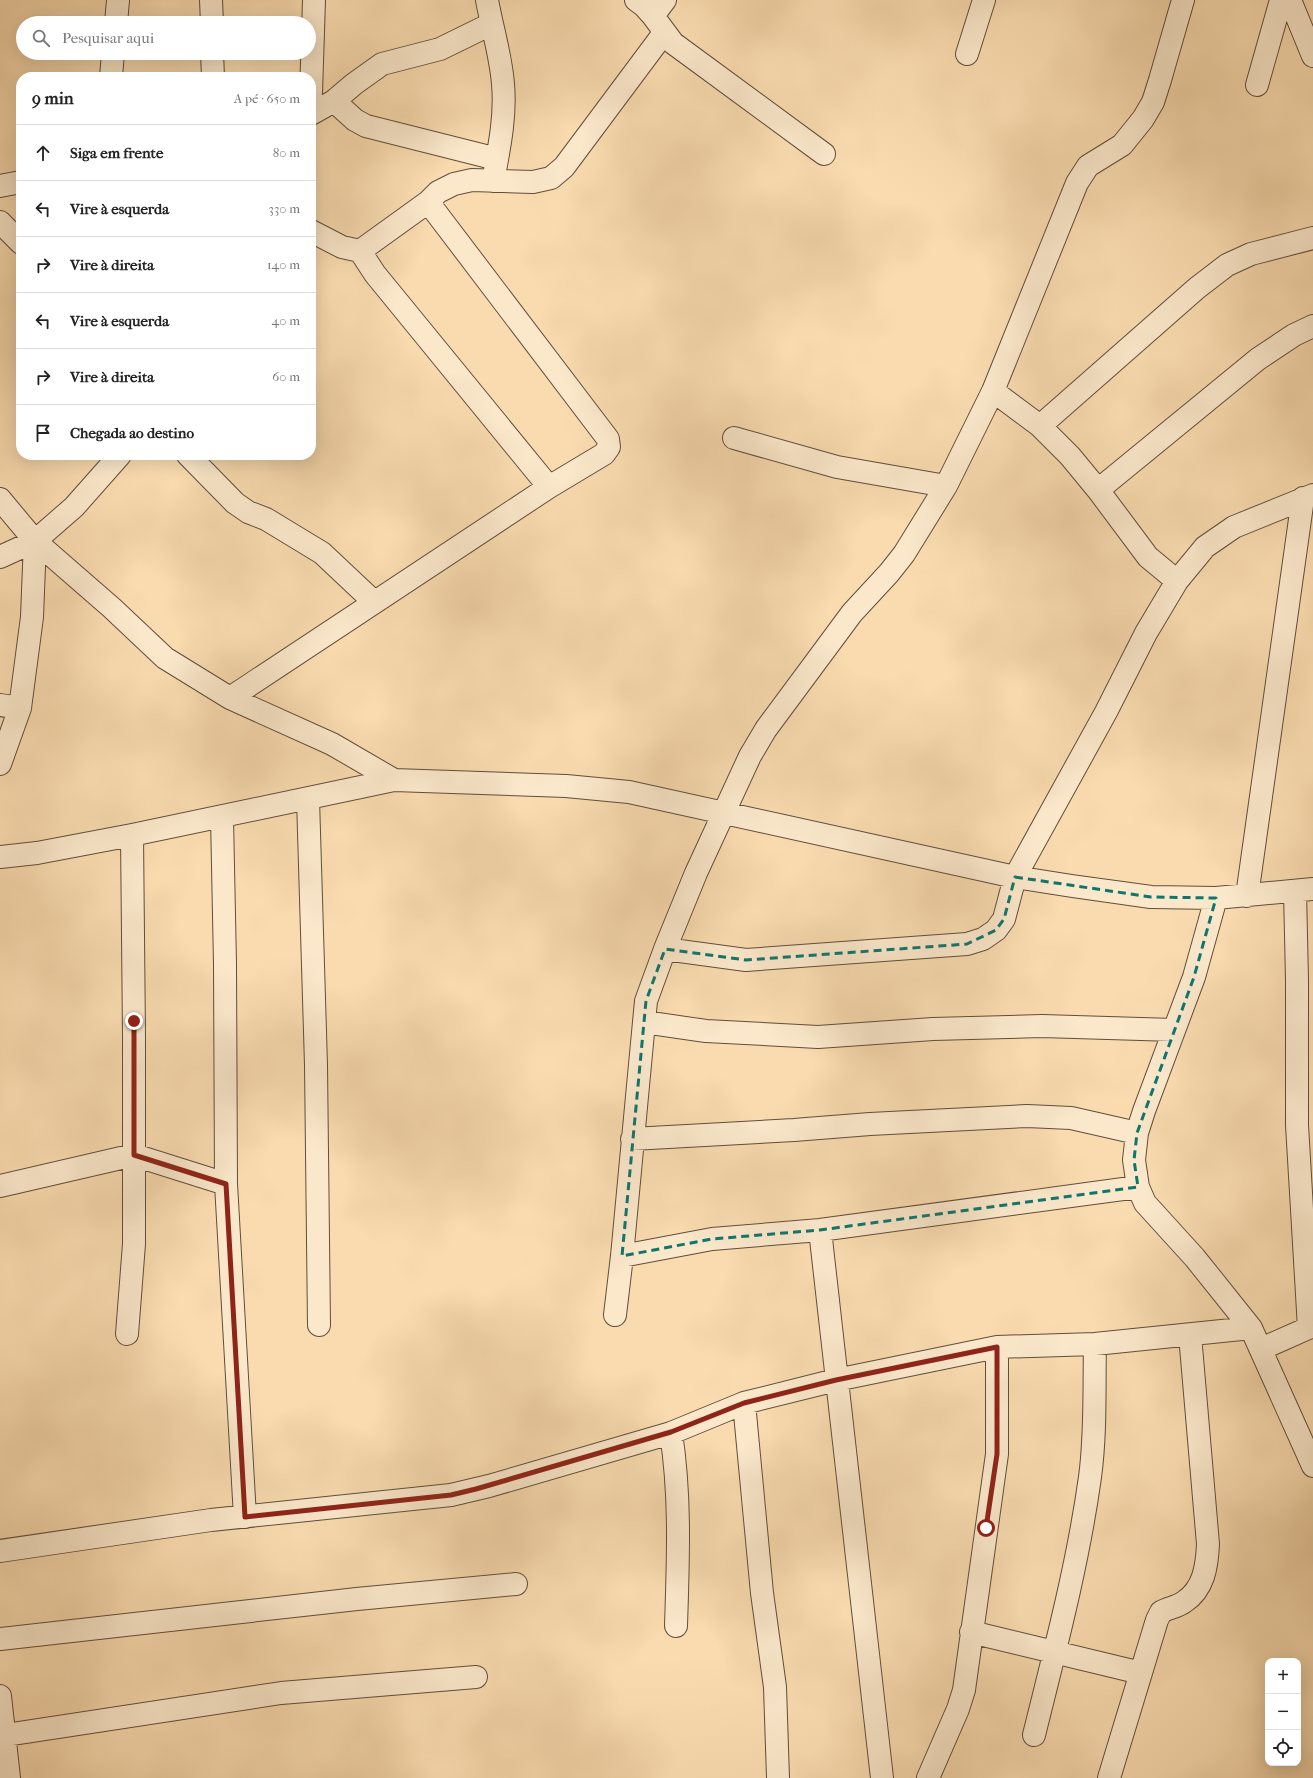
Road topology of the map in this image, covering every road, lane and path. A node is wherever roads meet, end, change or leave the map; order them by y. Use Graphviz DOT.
graph roads {
  1 [pos="118,0"];
  2 [pos="211,0"];
  3 [pos="314,0"];
  4 [pos="487,0"];
  5 [pos="636,0"];
  6 [pos="984,0"];
  7 [pos="1183,0"];
  8 [pos="1281,0"];
  9 [pos="1290,0"];
  10 [pos="117,16"];
  11 [pos="212,16"];
  12 [pos="313,16"];
  13 [pos="661,16"];
  14 [pos="492,24"];
  15 [pos="967,54"];
  16 [pos="1313,56"];
  17 [pos="112,60"];
  18 [pos="212,60"];
  19 [pos="312,60"];
  20 [pos="111,72"];
  21 [pos="213,72"];
  22 [pos="312,72"];
  23 [pos="1257,85"];
  24 [pos="334,101"];
  25 [pos="316,111"];
  26 [pos="824,154"];
  27 [pos="497,159"];
  28 [pos="493,181"];
  29 [pos="16,183"];
  30 [pos="0,186"];
  31 [pos="428,202"];
  32 [pos="0,222"];
  33 [pos="316,234"];
  34 [pos="16,238"];
  35 [pos="1313,238"];
  36 [pos="360,251"];
  37 [pos="1313,326"];
  38 [pos="994,391"];
  39 [pos="1040,426"];
  40 [pos="734,438"];
  41 [pos="116,460"];
  42 [pos="193,460"];
  43 [pos="946,486"];
  44 [pos="549,487"];
  45 [pos="1098,490"];
  46 [pos="1308,496"];
  47 [pos="0,499"];
  48 [pos="35,541"];
  49 [pos="0,557"];
  50 [pos="1177,581"];
  51 [pos="373,601"];
  52 [pos="230,698"];
  53 [pos="10,707"];
  54 [pos="0,764"];
  55 [pos="394,780"];
  56 [pos="308,799"];
  57 [pos="723,813"];
  58 [pos="222,817"];
  59 [pos="132,835"];
  60 [pos="0,857"];
  61 [pos="1015,877"];
  62 [pos="1304,890"];
  63 [pos="1247,896"];
  64 [pos="1216,898"];
  65 [pos="665,949"];
  66 [pos="644,1022"];
  67 [pos="1174,1030"];
  68 [pos="1137,1133"];
  69 [pos="632,1139"];
  70 [pos="134,1155"];
  71 [pos="226,1184"];
  72 [pos="0,1186"];
  73 [pos="1138,1187"];
  74 [pos="820,1230"];
  75 [pos="622,1256"];
  76 [pos="614,1315"];
  77 [pos="319,1325"];
  78 [pos="1311,1327"];
  79 [pos="1251,1328"];
  80 [pos="127,1334"];
  81 [pos="1190,1335"];
  82 [pos="1095,1344"];
  83 [pos="997,1347"];
  84 [pos="1261,1349"];
  85 [pos="836,1380"];
  86 [pos="744,1403"];
  87 [pos="671,1432"];
  88 [pos="1313,1466"];
  89 [pos="245,1517"];
  90 [pos="0,1551"];
  91 [pos="516,1584"];
  92 [pos="676,1626"];
  93 [pos="971,1632"];
  94 [pos="0,1639"];
  95 [pos="1054,1651"];
  96 [pos="1141,1673"];
  97 [pos="476,1677"];
  98 [pos="0,1696"];
  99 [pos="1034,1735"];
  100 [pos="2,1736"];
  101 [pos="9,1778"];
  102 [pos="778,1778"];
  103 [pos="882,1778"];
  104 [pos="928,1778"];
  105 [pos="1108,1778"];
  1 -- 10 [label="street"];
  2 -- 11 [label="street"];
  3 -- 12 [label="street"];
  4 -- 14 [label="street"];
  5 -- 13 [label="street"];
  6 -- 15 [label="street"];
  7 -- 38 [label="street"];
  8 -- 23 [label="street"];
  9 -- 16 [label="street"];
  13 -- 26 [label="street"];
  13 -- 28 [label="street"];
  14 -- 24 [label="street"];
  14 -- 27 [label="street"];
  17 -- 20 [label="street"];
  18 -- 21 [label="street"];
  19 -- 22 [label="street"];
  24 -- 25 [label="street"];
  24 -- 27 [label="street"];
  27 -- 28 [label="street"];
  28 -- 31 [label="street"];
  29 -- 30 [label="street"];
  31 -- 36 [label="street"];
  31 -- 44 [label="street"];
  32 -- 34 [label="street"];
  33 -- 36 [label="street"];
  35 -- 39 [label="street"];
  36 -- 44 [label="street"];
  37 -- 45 [label="street"];
  38 -- 39 [label="street"];
  38 -- 43 [label="street"];
  39 -- 45 [label="street"];
  40 -- 43 [label="street"];
  41 -- 48 [label="street"];
  42 -- 51 [label="street"];
  43 -- 57 [label="street"];
  44 -- 51 [label="street"];
  45 -- 50 [label="street"];
  46 -- 50 [label="street"];
  46 -- 63 [label="street"];
  47 -- 48 [label="street"];
  48 -- 49 [label="street"];
  48 -- 52 [label="street"];
  48 -- 53 [label="street"];
  50 -- 61 [label="street"];
  51 -- 52 [label="street"];
  52 -- 55 [label="street"];
  53 -- 54 [label="street"];
  55 -- 56 [label="street"];
  55 -- 57 [label="street"];
  56 -- 58 [label="street"];
  56 -- 77 [label="street"];
  57 -- 61 [label="street"];
  57 -- 65 [label="street"];
  58 -- 59 [label="street"];
  58 -- 71 [label="street"];
  59 -- 60 [label="street"];
  59 -- 70 [label="street"];
  61 -- 64 [label="street"];
  61 -- 65 [label="street"];
  62 -- 63 [label="street"];
  62 -- 78 [label="street"];
  63 -- 64 [label="street"];
  64 -- 67 [label="street"];
  65 -- 66 [label="street"];
  66 -- 67 [label="street"];
  66 -- 69 [label="street"];
  67 -- 68 [label="street"];
  68 -- 69 [label="street"];
  68 -- 73 [label="street"];
  69 -- 75 [label="street"];
  70 -- 71 [label="street"];
  70 -- 72 [label="street"];
  70 -- 80 [label="street"];
  71 -- 89 [label="street"];
  73 -- 74 [label="street"];
  73 -- 79 [label="street"];
  74 -- 75 [label="street"];
  74 -- 85 [label="street"];
  75 -- 76 [label="street"];
  78 -- 84 [label="street"];
  79 -- 81 [label="street"];
  79 -- 84 [label="street"];
  81 -- 82 [label="street"];
  81 -- 96 [label="street"];
  82 -- 83 [label="street"];
  82 -- 95 [label="street"];
  83 -- 85 [label="street"];
  83 -- 93 [label="street"];
  84 -- 88 [label="street"];
  85 -- 86 [label="street"];
  85 -- 103 [label="street"];
  86 -- 87 [label="street"];
  86 -- 102 [label="street"];
  87 -- 89 [label="street"];
  87 -- 92 [label="street"];
  89 -- 90 [label="street"];
  91 -- 94 [label="street"];
  93 -- 95 [label="street"];
  93 -- 104 [label="street"];
  95 -- 96 [label="street"];
  95 -- 99 [label="street"];
  96 -- 105 [label="street"];
  97 -- 100 [label="street"];
  98 -- 100 [label="street"];
  100 -- 101 [label="street"];
}
